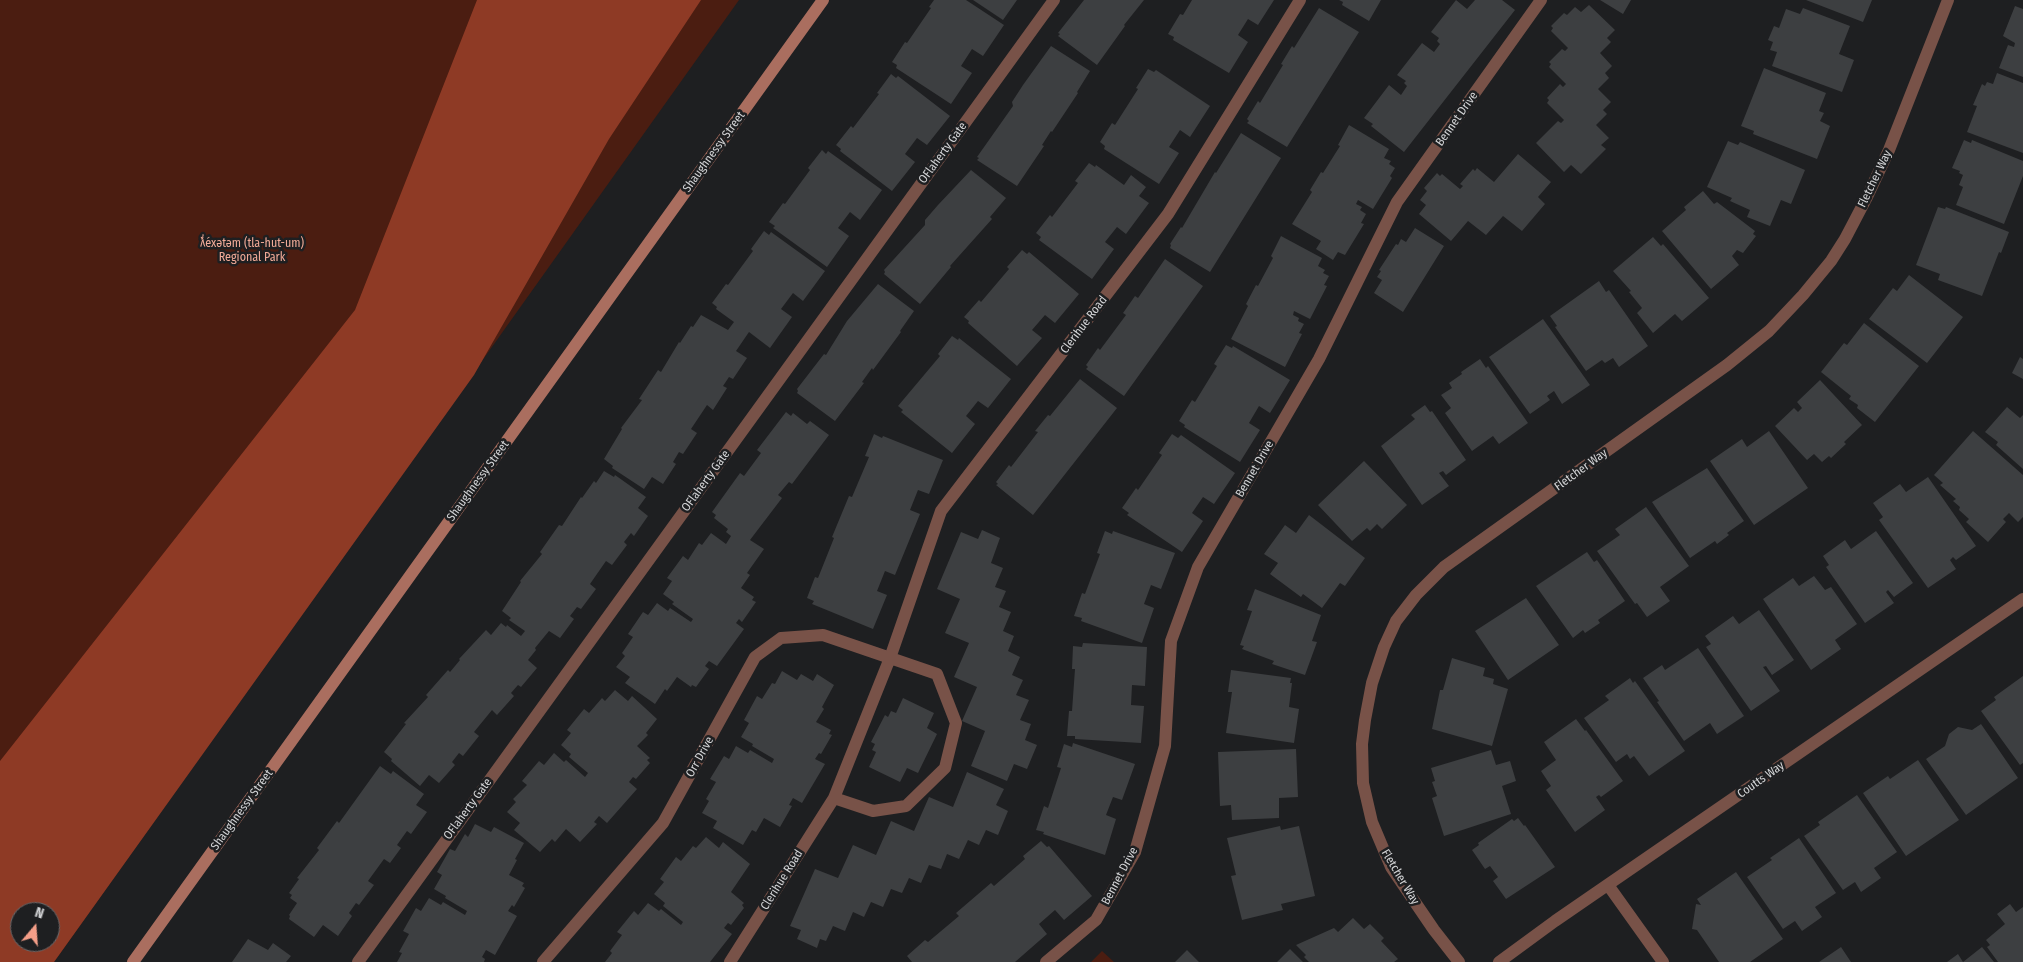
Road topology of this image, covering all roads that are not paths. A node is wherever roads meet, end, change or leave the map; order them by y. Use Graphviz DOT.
graph roads {
  1 [pos="823,0"];
  2 [pos="1054,0"];
  3 [pos="1300,0"];
  4 [pos="1541,0"];
  5 [pos="1948,0"];
  6 [pos="2023,599"];
  7 [pos="890,658"];
  8 [pos="834,798"];
  9 [pos="1608,886"];
  10 [pos="133,962"];
  11 [pos="358,962"];
  12 [pos="543,962"];
  13 [pos="730,962"];
  14 [pos="1046,962"];
  15 [pos="1459,962"];
  16 [pos="1499,962"];
  17 [pos="1662,962"];
  1 -- 10 [label="main road, Shaughnessy Street"];
  2 -- 11 [label="street, OFlaherty Gate"];
  3 -- 7 [label="street, Clerihue Road"];
  4 -- 14 [label="street, Bennet Drive"];
  5 -- 15 [label="street, Fletcher Way"];
  6 -- 9 [label="street, Coutts Way"];
  7 -- 8 [label="street, Clerihue Road"];
  7 -- 8 [label="street"];
  7 -- 12 [label="street, Orr Drive"];
  8 -- 13 [label="street, Clerihue Road"];
  9 -- 16 [label="street, Coutts Way"];
  9 -- 17 [label="street"];
}
